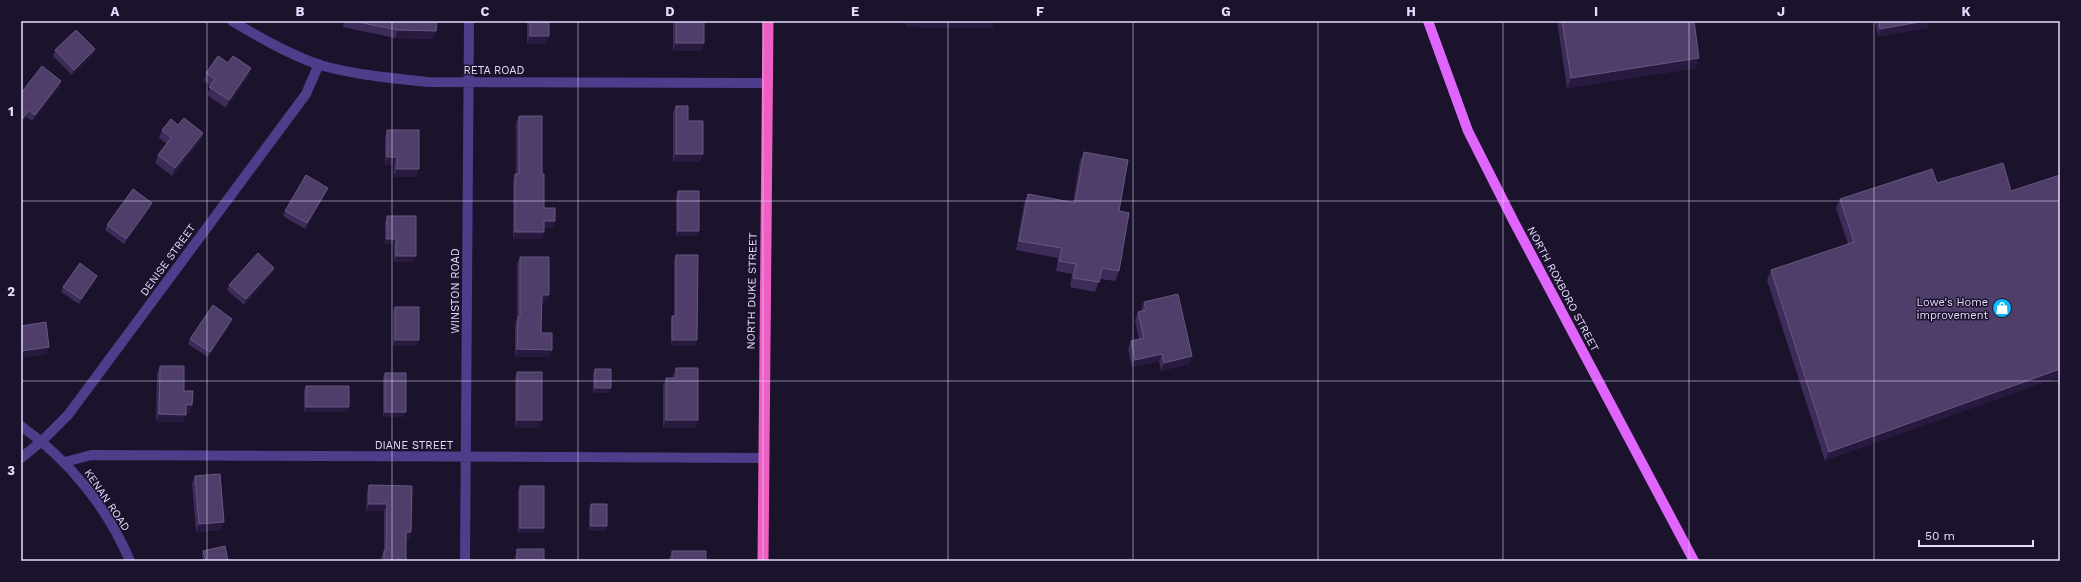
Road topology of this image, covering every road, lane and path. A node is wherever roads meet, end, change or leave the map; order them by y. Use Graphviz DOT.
graph roads {
  1 [pos="232,21"];
  2 [pos="469,21"];
  3 [pos="768,21"];
  4 [pos="1428,21"];
  5 [pos="319,64"];
  6 [pos="468,82"];
  7 [pos="767,84"];
  8 [pos="21,426"];
  9 [pos="42,441"];
  10 [pos="465,457"];
  11 [pos="21,458"];
  12 [pos="764,458"];
  13 [pos="65,462"];
  14 [pos="130,561"];
  15 [pos="464,561"];
  16 [pos="763,561"];
  17 [pos="1694,561"];
  1 -- 5 [label="street, RETA ROAD"];
  2 -- 6 [label="street, WINSTON ROAD"];
  3 -- 7 [label="highway, NORTH DUKE STREET"];
  4 -- 17 [label="main road, NORTH ROXBORO STREET"];
  5 -- 6 [label="street, RETA ROAD"];
  5 -- 9 [label="street, DENISE STREET"];
  6 -- 7 [label="street, RETA ROAD"];
  6 -- 10 [label="street, WINSTON ROAD"];
  7 -- 12 [label="highway, NORTH DUKE STREET"];
  8 -- 9 [label="street, KENAN ROAD"];
  9 -- 11 [label="street, DENISE STREET"];
  9 -- 13 [label="street, KENAN ROAD"];
  10 -- 12 [label="street, DIANE STREET"];
  10 -- 13 [label="street, DIANE STREET"];
  10 -- 15 [label="street, WINSTON ROAD"];
  12 -- 16 [label="highway, NORTH DUKE STREET"];
  13 -- 14 [label="street, KENAN ROAD"];
}
